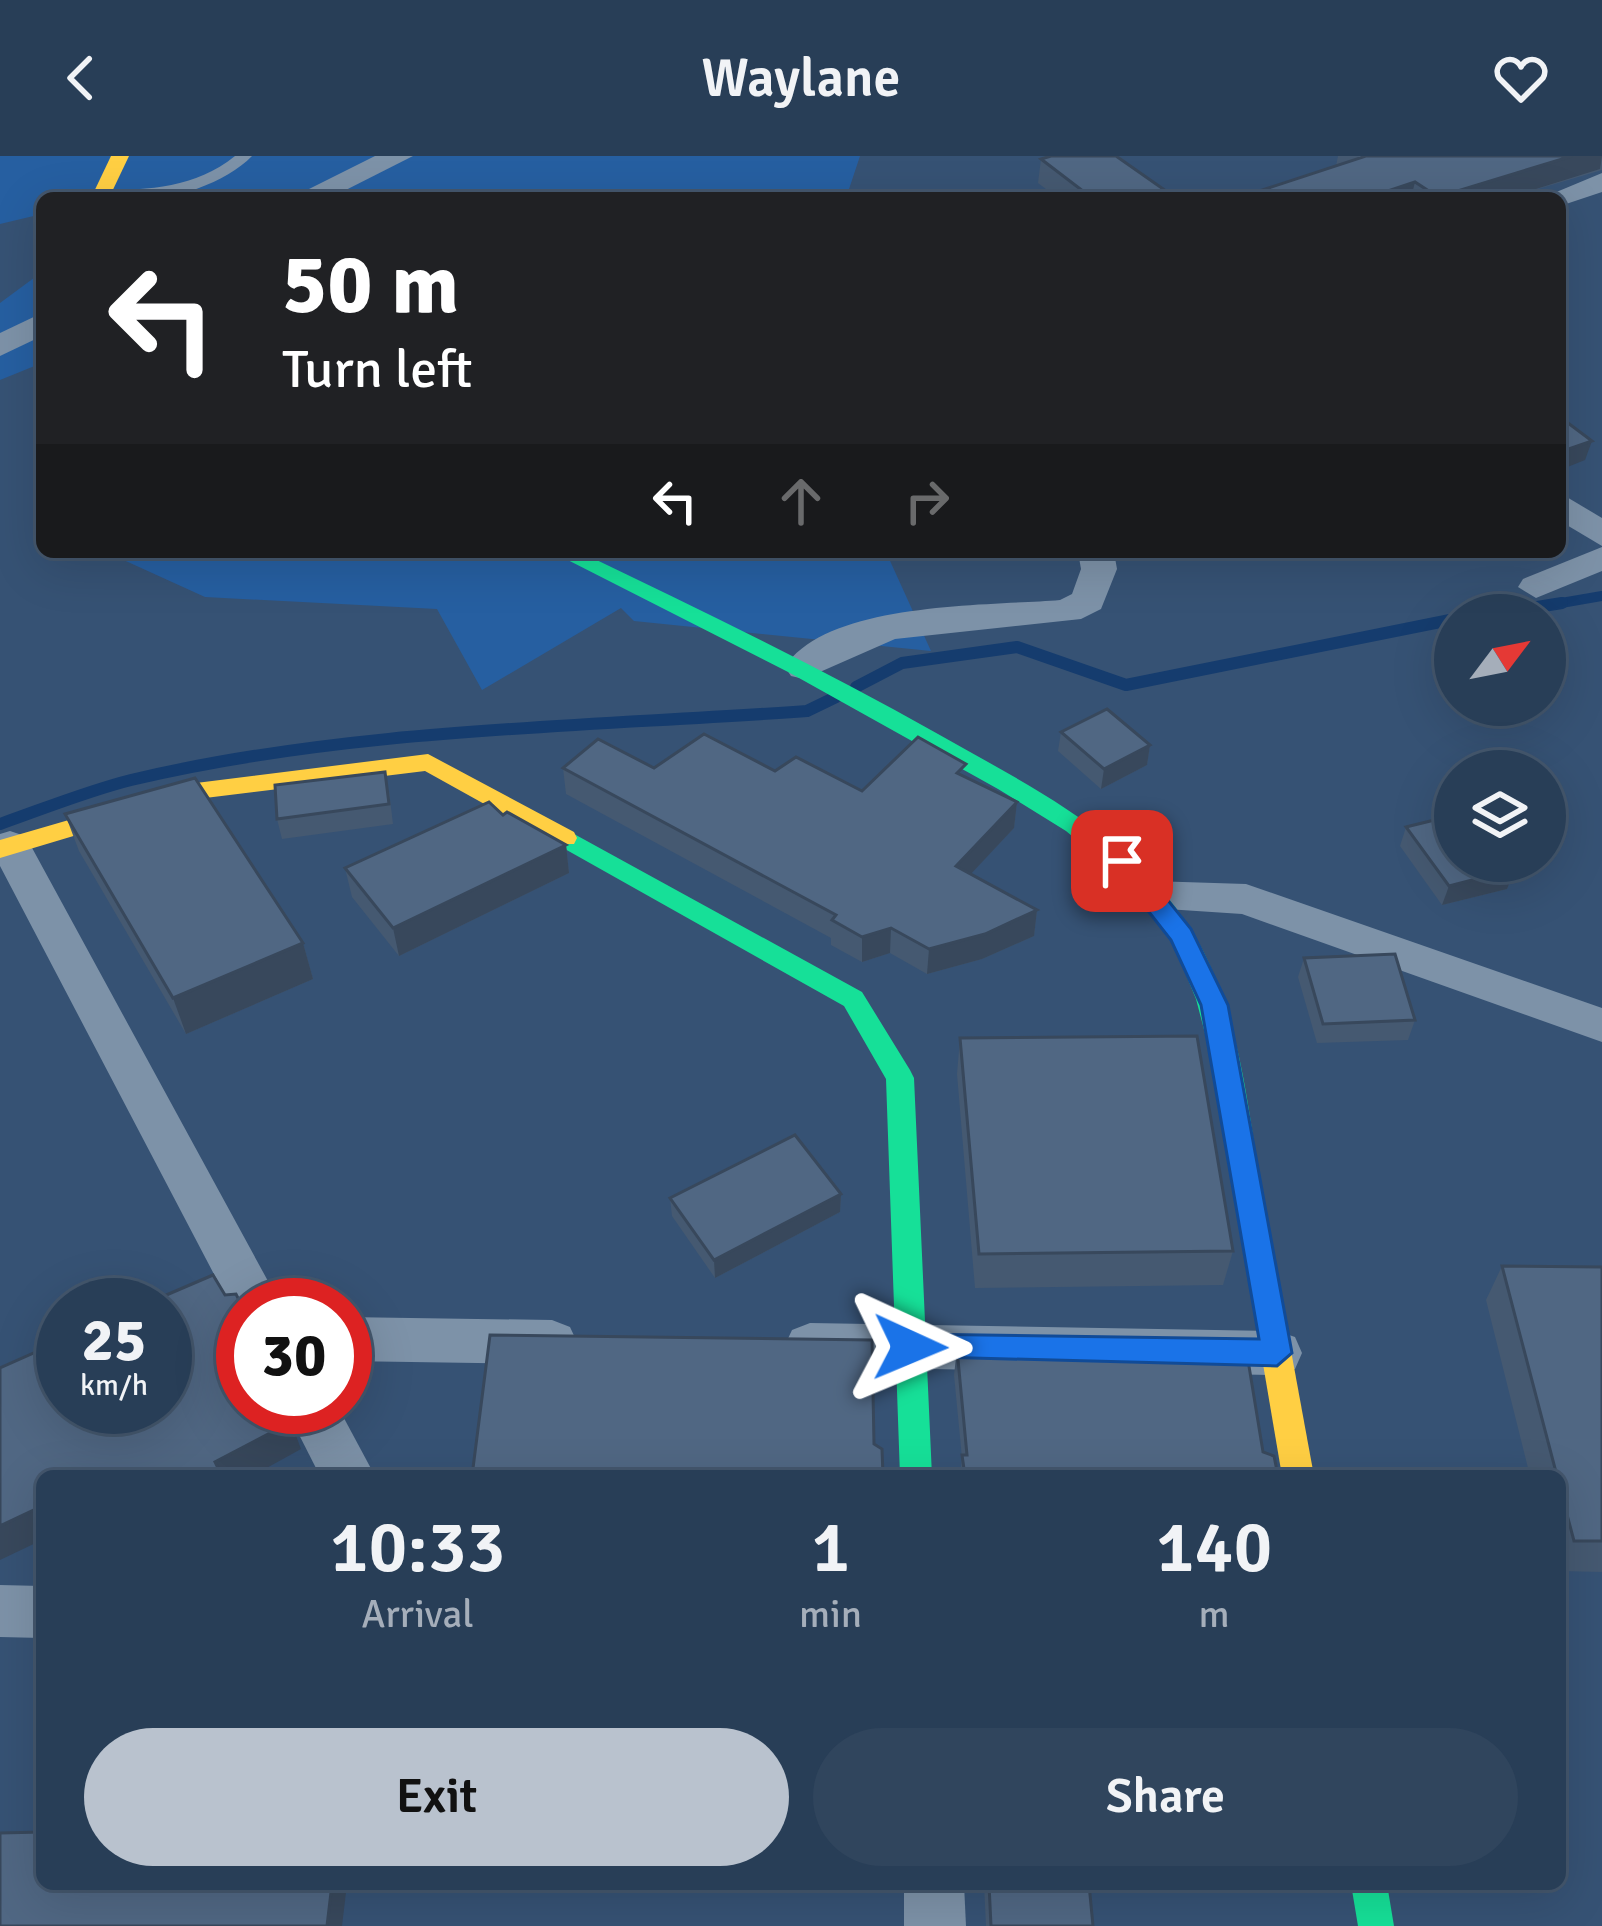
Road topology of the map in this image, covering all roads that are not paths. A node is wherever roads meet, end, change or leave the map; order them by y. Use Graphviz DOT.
graph roads {
  1 [pos="120,156"];
  2 [pos="244,156"];
  3 [pos="398,156"];
  4 [pos="1602,182"];
  5 [pos="102,192"];
  6 [pos="166,192"];
  7 [pos="320,192"];
  8 [pos="1566,195"];
  9 [pos="36,326"];
  10 [pos="0,346"];
  11 [pos="1566,509"];
  12 [pos="1602,536"];
  13 [pos="576,558"];
  14 [pos="1097,558"];
  15 [pos="1602,558"];
  16 [pos="1536,587"];
  17 [pos="804,667"];
  18 [pos="5,848"];
  19 [pos="1150,896"];
  20 [pos="1602,1024"];
  21 [pos="241,1278"];
  22 [pos="372,1339"];
  23 [pos="604,1342"];
  24 [pos="769,1345"];
  25 [pos="910,1347"];
  26 [pos="1277,1353"];
  27 [pos="325,1434"];
  28 [pos="345,1470"];
  29 [pos="916,1470"];
  30 [pos="1297,1470"];
  31 [pos="0,1611"];
  32 [pos="36,1612"];
  33 [pos="934,1890"];
  34 [pos="1370,1890"];
  35 [pos="935,1926"];
  36 [pos="1376,1926"];
  1 -- 5 [label="street"];
  2 -- 6 [label="lane"];
  3 -- 7 [label="street"];
  4 -- 8 [label="street"];
  9 -- 10 [label="street"];
  11 -- 12 [label="street"];
  13 -- 17 [label="street"];
  14 -- 17 [label="street"];
  15 -- 16 [label="street"];
  17 -- 19 [label="street"];
  18 -- 21 [label="street"];
  18 -- 25 [label="street"];
  19 -- 20 [label="street"];
  19 -- 26 [label="street"];
  22 -- 23 [label="street"];
  24 -- 25 [label="street"];
  25 -- 26 [label="street"];
  25 -- 29 [label="street"];
  26 -- 30 [label="street"];
  27 -- 28 [label="street"];
  31 -- 32 [label="street"];
  33 -- 35 [label="street"];
  34 -- 36 [label="street"];
}
